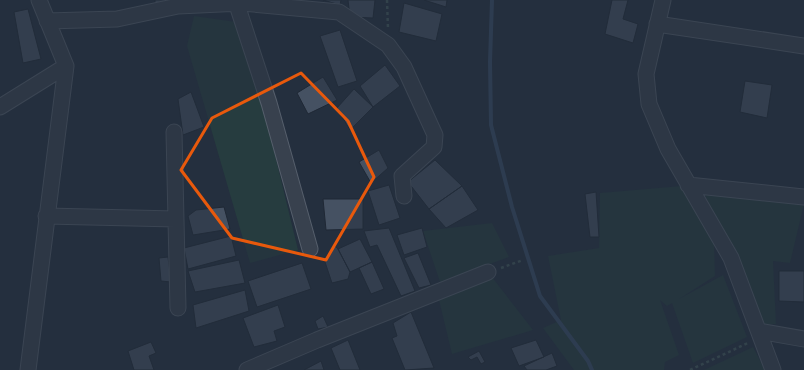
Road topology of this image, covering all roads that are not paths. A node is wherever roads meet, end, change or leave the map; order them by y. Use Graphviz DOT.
graph roads {
  1 [pos="38,0"];
  2 [pos="663,0"];
  3 [pos="237,5"];
  4 [pos="47,21"];
  5 [pos="657,24"];
  6 [pos="804,46"];
  7 [pos="66,66"];
  8 [pos="0,107"];
  9 [pos="174,132"];
  10 [pos="688,185"];
  11 [pos="404,196"];
  12 [pos="804,197"];
  13 [pos="46,216"];
  14 [pos="176,219"];
  15 [pos="310,249"];
  16 [pos="488,272"];
  17 [pos="178,308"];
  18 [pos="760,334"];
  19 [pos="804,339"];
  20 [pos="28,370"];
  21 [pos="247,370"];
  22 [pos="772,370"];
  1 -- 4 [label="street"];
  2 -- 5 [label="street"];
  3 -- 4 [label="street"];
  3 -- 11 [label="street"];
  3 -- 15 [label="street"];
  4 -- 7 [label="street"];
  5 -- 6 [label="street"];
  5 -- 10 [label="street"];
  7 -- 8 [label="street"];
  7 -- 13 [label="street"];
  9 -- 14 [label="street"];
  10 -- 12 [label="street"];
  10 -- 18 [label="street"];
  13 -- 14 [label="street"];
  13 -- 20 [label="street"];
  14 -- 17 [label="street"];
  16 -- 21 [label="street"];
  18 -- 19 [label="street"];
  18 -- 22 [label="street"];
}
